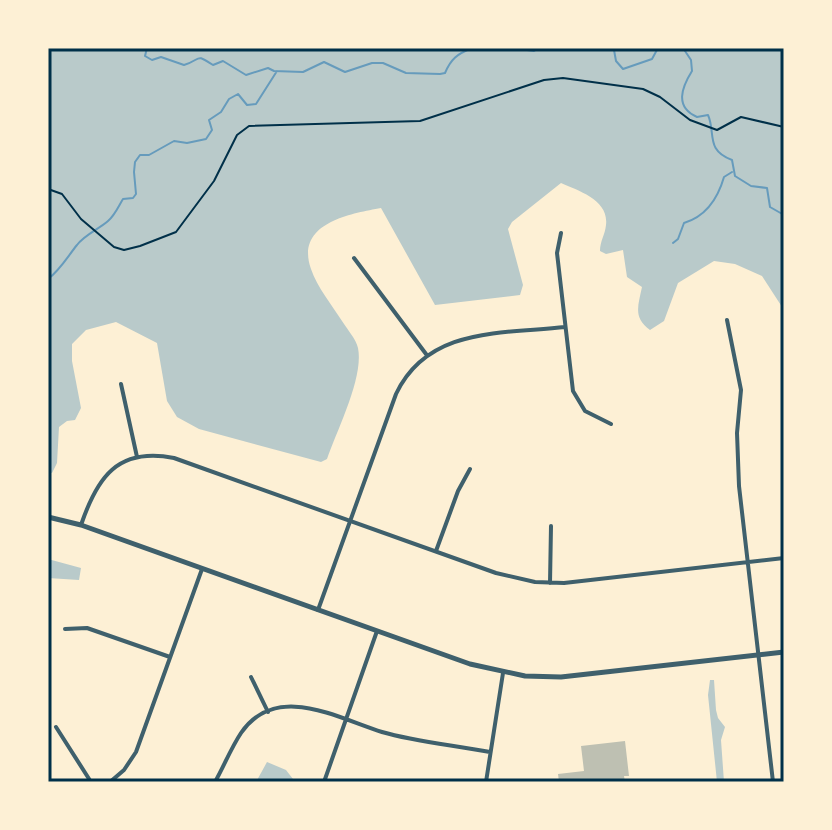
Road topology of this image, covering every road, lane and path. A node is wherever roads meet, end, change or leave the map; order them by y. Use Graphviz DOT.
graph roads {
  1 [pos="784,127"];
  2 [pos="48,189"];
  3 [pos="561,233"];
  4 [pos="354,258"];
  5 [pos="727,320"];
  6 [pos="565,327"];
  7 [pos="426,354"];
  8 [pos="121,384"];
  9 [pos="611,424"];
  10 [pos="137,457"];
  11 [pos="470,469"];
  12 [pos="48,517"];
  13 [pos="350,521"];
  14 [pos="81,525"];
  15 [pos="551,526"];
  16 [pos="436,551"];
  17 [pos="784,558"];
  18 [pos="749,562"];
  19 [pos="202,569"];
  20 [pos="550,583"];
  21 [pos="318,610"];
  22 [pos="65,629"];
  23 [pos="377,631"];
  24 [pos="784,652"];
  25 [pos="759,655"];
  26 [pos="170,657"];
  27 [pos="503,673"];
  28 [pos="251,677"];
  29 [pos="268,712"];
  30 [pos="346,719"];
  31 [pos="56,727"];
  32 [pos="490,752"];
  33 [pos="91,782"];
  34 [pos="110,782"];
  35 [pos="215,782"];
  36 [pos="324,782"];
  37 [pos="486,782"];
  38 [pos="773,782"];
  1 -- 2 [label="path"];
  3 -- 6 [label="street"];
  4 -- 7 [label="street"];
  5 -- 18 [label="street"];
  6 -- 7 [label="street"];
  6 -- 9 [label="street"];
  7 -- 13 [label="street"];
  8 -- 10 [label="street"];
  10 -- 13 [label="street"];
  10 -- 14 [label="street"];
  11 -- 16 [label="street"];
  12 -- 14 [label="street"];
  13 -- 16 [label="street"];
  13 -- 21 [label="street"];
  14 -- 19 [label="street"];
  15 -- 20 [label="street"];
  16 -- 20 [label="street"];
  17 -- 18 [label="street"];
  18 -- 20 [label="street"];
  18 -- 25 [label="street"];
  19 -- 21 [label="street"];
  19 -- 26 [label="street"];
  21 -- 23 [label="street"];
  22 -- 26 [label="street"];
  23 -- 27 [label="street"];
  23 -- 30 [label="street"];
  24 -- 25 [label="street"];
  25 -- 27 [label="street"];
  25 -- 38 [label="street"];
  26 -- 34 [label="street"];
  27 -- 32 [label="street"];
  28 -- 29 [label="street"];
  29 -- 30 [label="street"];
  29 -- 35 [label="street"];
  30 -- 32 [label="street"];
  30 -- 36 [label="street"];
  31 -- 33 [label="street"];
  32 -- 37 [label="street"];
}
